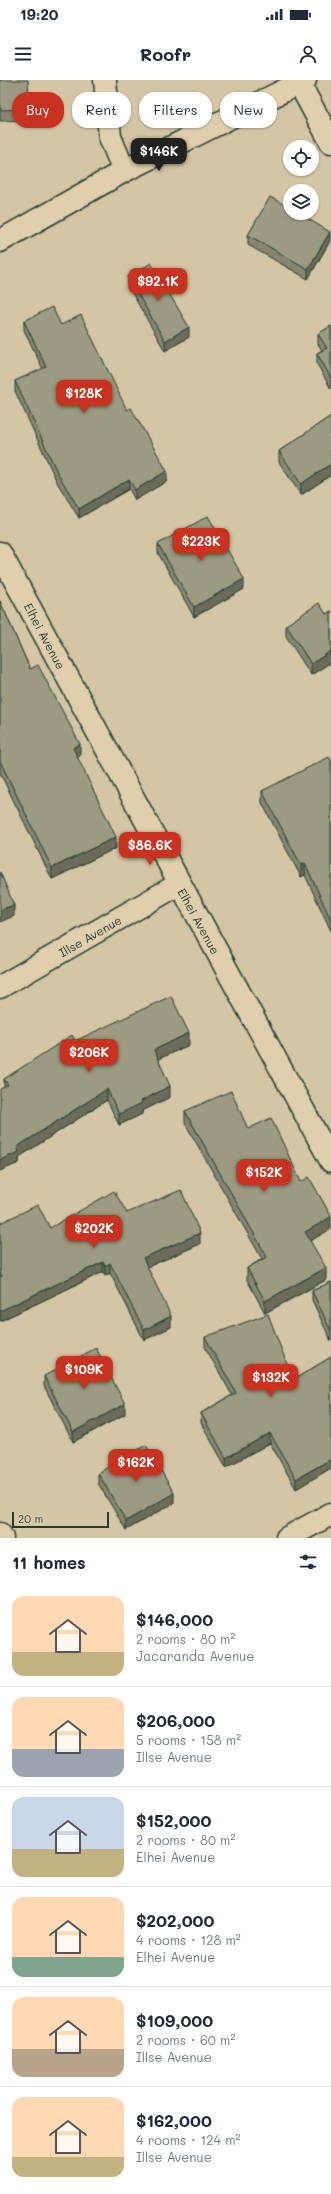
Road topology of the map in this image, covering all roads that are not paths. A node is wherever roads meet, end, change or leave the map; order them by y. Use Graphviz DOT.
graph roads {
  1 [pos="105,80"];
  2 [pos="302,82"];
  3 [pos="331,142"];
  4 [pos="124,171"];
  5 [pos="0,241"];
  6 [pos="0,552"];
  7 [pos="179,884"];
  8 [pos="0,987"];
  9 [pos="331,1161"];
  10 [pos="331,1514"];
  11 [pos="0,1534"];
  12 [pos="2,1538"];
  13 [pos="287,1538"];
  1 -- 4 [label="street"];
  2 -- 3 [label="street"];
  2 -- 4 [label="street"];
  4 -- 5 [label="street"];
  6 -- 7 [label="street, Elhei Avenue"];
  7 -- 8 [label="street, Illse Avenue"];
  7 -- 9 [label="street, Elhei Avenue"];
  10 -- 13 [label="street"];
  11 -- 12 [label="street"];
}
